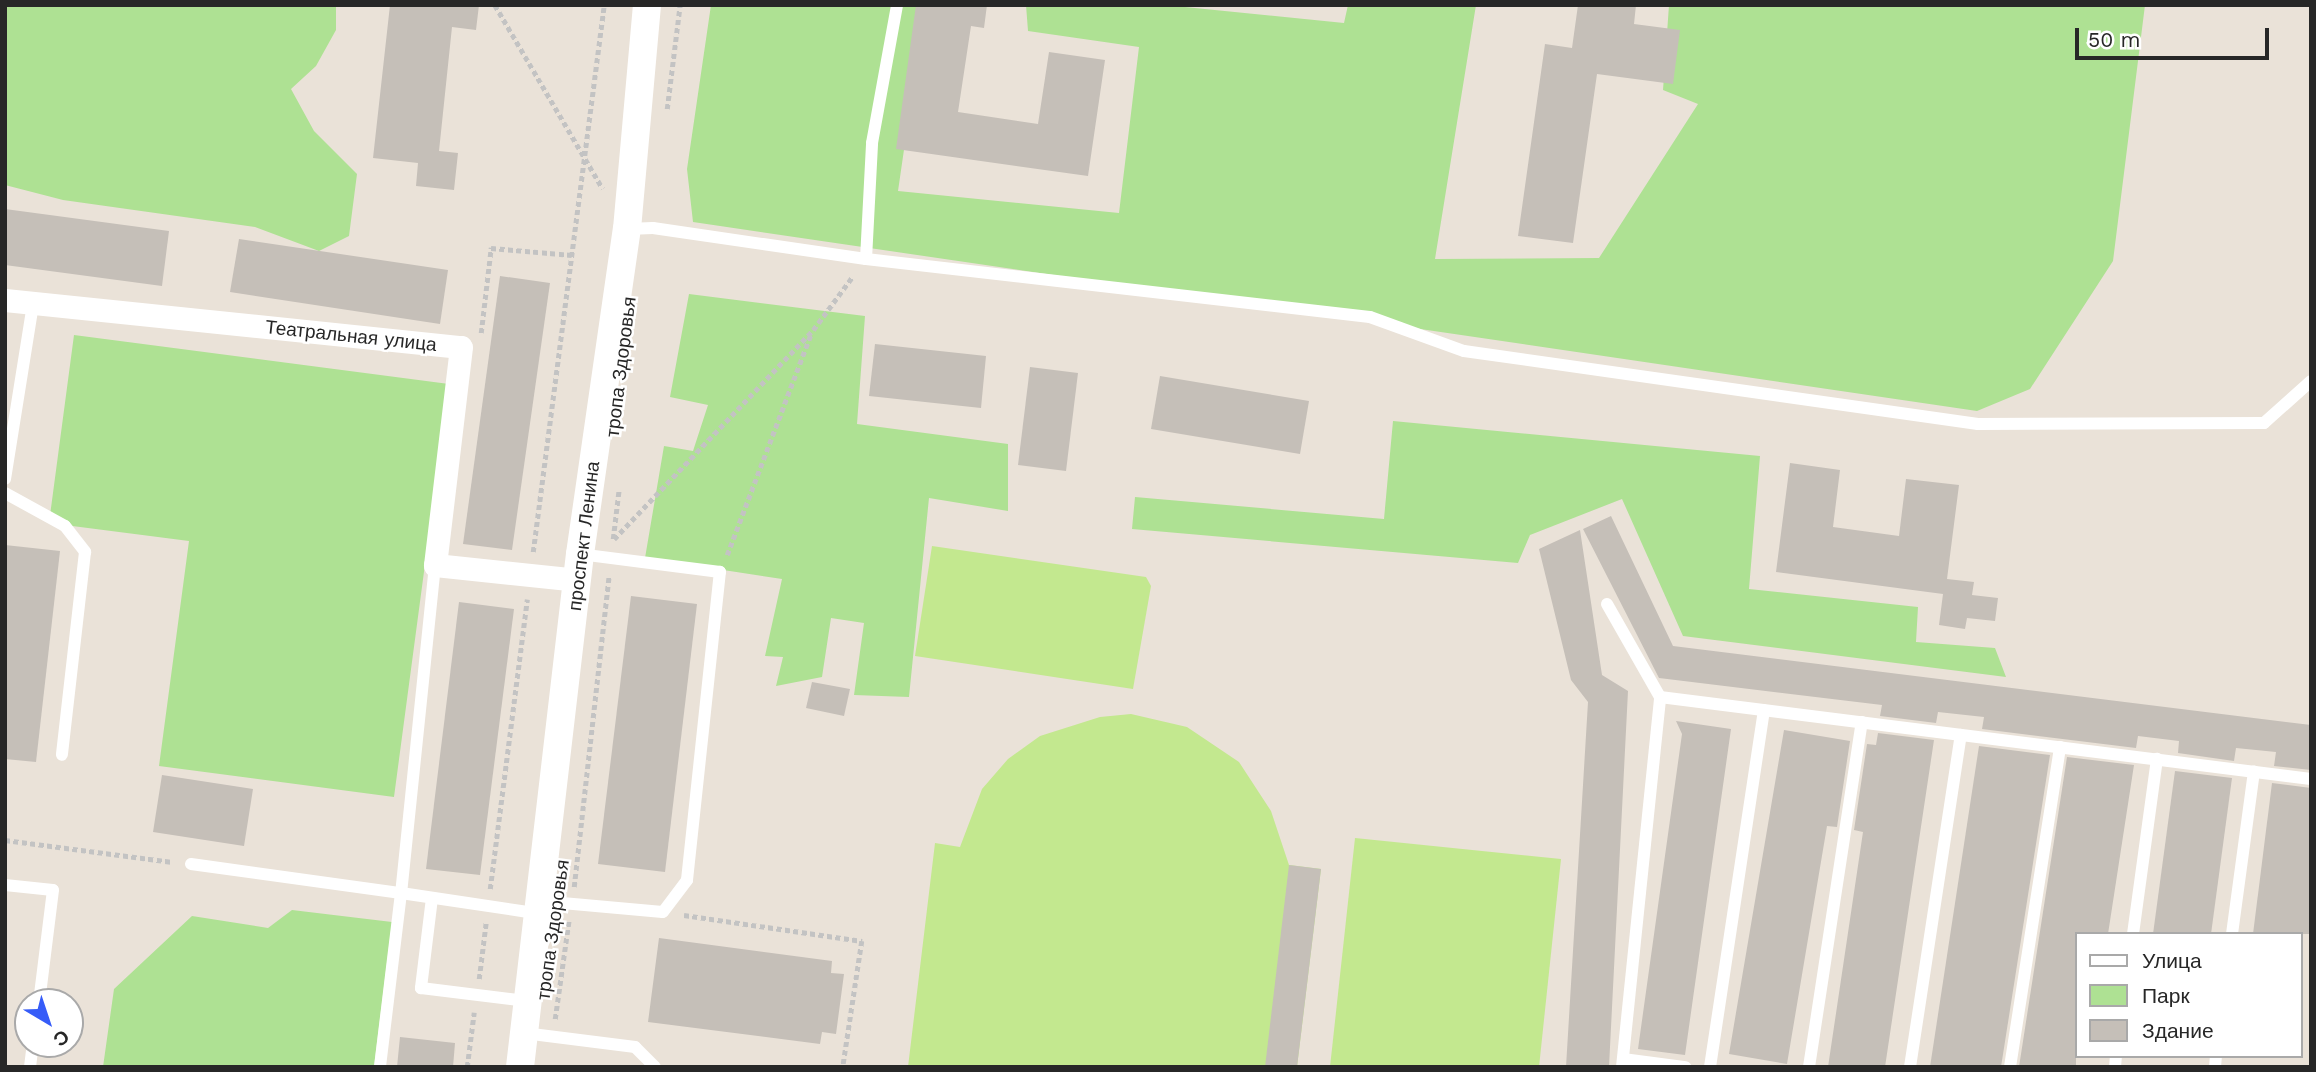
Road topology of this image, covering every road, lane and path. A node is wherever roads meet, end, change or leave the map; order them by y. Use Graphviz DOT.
graph roads {
  1 [pos="495,5"];
  2 [pos="604,5"];
  3 [pos="647,5"];
  4 [pos="680,5"];
  5 [pos="897,5"];
  6 [pos="666,123"];
  7 [pos="584,157"];
  8 [pos="605,193"];
  9 [pos="626,229"];
  10 [pos="866,259"];
  11 [pos="5,300"];
  12 [pos="33,304"];
  13 [pos="813,330"];
  14 [pos="2311,381"];
  15 [pos="5,479"];
  16 [pos="620,487"];
  17 [pos="5,493"];
  18 [pos="612,541"];
  19 [pos="611,558"];
  20 [pos="435,565"];
  21 [pos="579,567"];
  22 [pos="720,572"];
  23 [pos="531,575"];
  24 [pos="1607,604"];
  25 [pos="1660,697"];
  26 [pos="1763,710"];
  27 [pos="1862,722"];
  28 [pos="1961,735"];
  29 [pos="2060,747"];
  30 [pos="62,755"];
  31 [pos="2157,759"];
  32 [pos="2253,771"];
  33 [pos="2311,779"];
  34 [pos="5,840"];
  35 [pos="191,864"];
  36 [pos="5,885"];
  37 [pos="401,893"];
  38 [pos="432,898"];
  39 [pos="488,906"];
  40 [pos="571,906"];
  41 [pos="536,907"];
  42 [pos="663,912"];
  43 [pos="2133,932"];
  44 [pos="2232,932"];
  45 [pos="41,988"];
  46 [pos="477,995"];
  47 [pos="527,1001"];
  48 [pos="524,1033"];
  49 [pos="553,1036"];
  50 [pos="1623,1063"];
  51 [pos="380,1067"];
  52 [pos="467,1067"];
  53 [pos="520,1067"];
  54 [pos="654,1067"];
  55 [pos="843,1067"];
  56 [pos="1685,1067"];
  57 [pos="1710,1067"];
  58 [pos="1809,1067"];
  59 [pos="1910,1067"];
  60 [pos="2010,1067"];
  1 -- 7 [label="path"];
  2 -- 7 [label="path"];
  3 -- 9 [label="street, проспект Ленина"];
  4 -- 6 [label="path"];
  5 -- 10 [label="lane"];
  7 -- 8 [label="path"];
  7 -- 23 [label="path"];
  9 -- 10 [label="lane"];
  9 -- 21 [label="street, проспект Ленина"];
  10 -- 13 [label="path"];
  10 -- 14 [label="lane"];
  11 -- 12 [label="street, Театральная улица"];
  12 -- 15 [label="lane"];
  12 -- 20 [label="street, Театральная улица"];
  13 -- 18 [label="path"];
  13 -- 22 [label="path"];
  16 -- 18 [label="path, тропа Здоровья"];
  17 -- 30 [label="lane"];
  18 -- 19 [label="path, тропа Здоровья"];
  19 -- 21 [label="lane"];
  19 -- 22 [label="lane"];
  19 -- 40 [label="path, тропа Здоровья"];
  20 -- 23 [label="street"];
  20 -- 37 [label="lane"];
  21 -- 23 [label="street"];
  21 -- 41 [label="street, проспект Ленина"];
  22 -- 42 [label="lane"];
  23 -- 39 [label="path"];
  24 -- 25 [label="lane"];
  25 -- 26 [label="lane"];
  25 -- 50 [label="lane"];
  26 -- 27 [label="lane"];
  26 -- 57 [label="lane"];
  27 -- 28 [label="lane"];
  27 -- 58 [label="lane"];
  28 -- 29 [label="lane"];
  28 -- 59 [label="lane"];
  29 -- 31 [label="lane"];
  29 -- 60 [label="lane"];
  31 -- 32 [label="lane"];
  31 -- 43 [label="lane"];
  32 -- 33 [label="lane"];
  32 -- 44 [label="lane"];
  34 -- 35 [label="path"];
  35 -- 37 [label="lane"];
  36 -- 45 [label="lane"];
  37 -- 38 [label="lane"];
  37 -- 51 [label="lane"];
  38 -- 39 [label="lane"];
  38 -- 46 [label="lane"];
  39 -- 41 [label="lane"];
  39 -- 46 [label="path"];
  40 -- 41 [label="lane"];
  40 -- 42 [label="lane"];
  40 -- 49 [label="path, тропа Здоровья"];
  41 -- 47 [label="street, проспект Ленина"];
  42 -- 55 [label="path"];
  46 -- 47 [label="lane"];
  46 -- 52 [label="path"];
  47 -- 48 [label="street, проспект Ленина"];
  48 -- 49 [label="lane"];
  48 -- 53 [label="street, проспект Ленина"];
  49 -- 54 [label="lane"];
  50 -- 56 [label="lane"];
}
